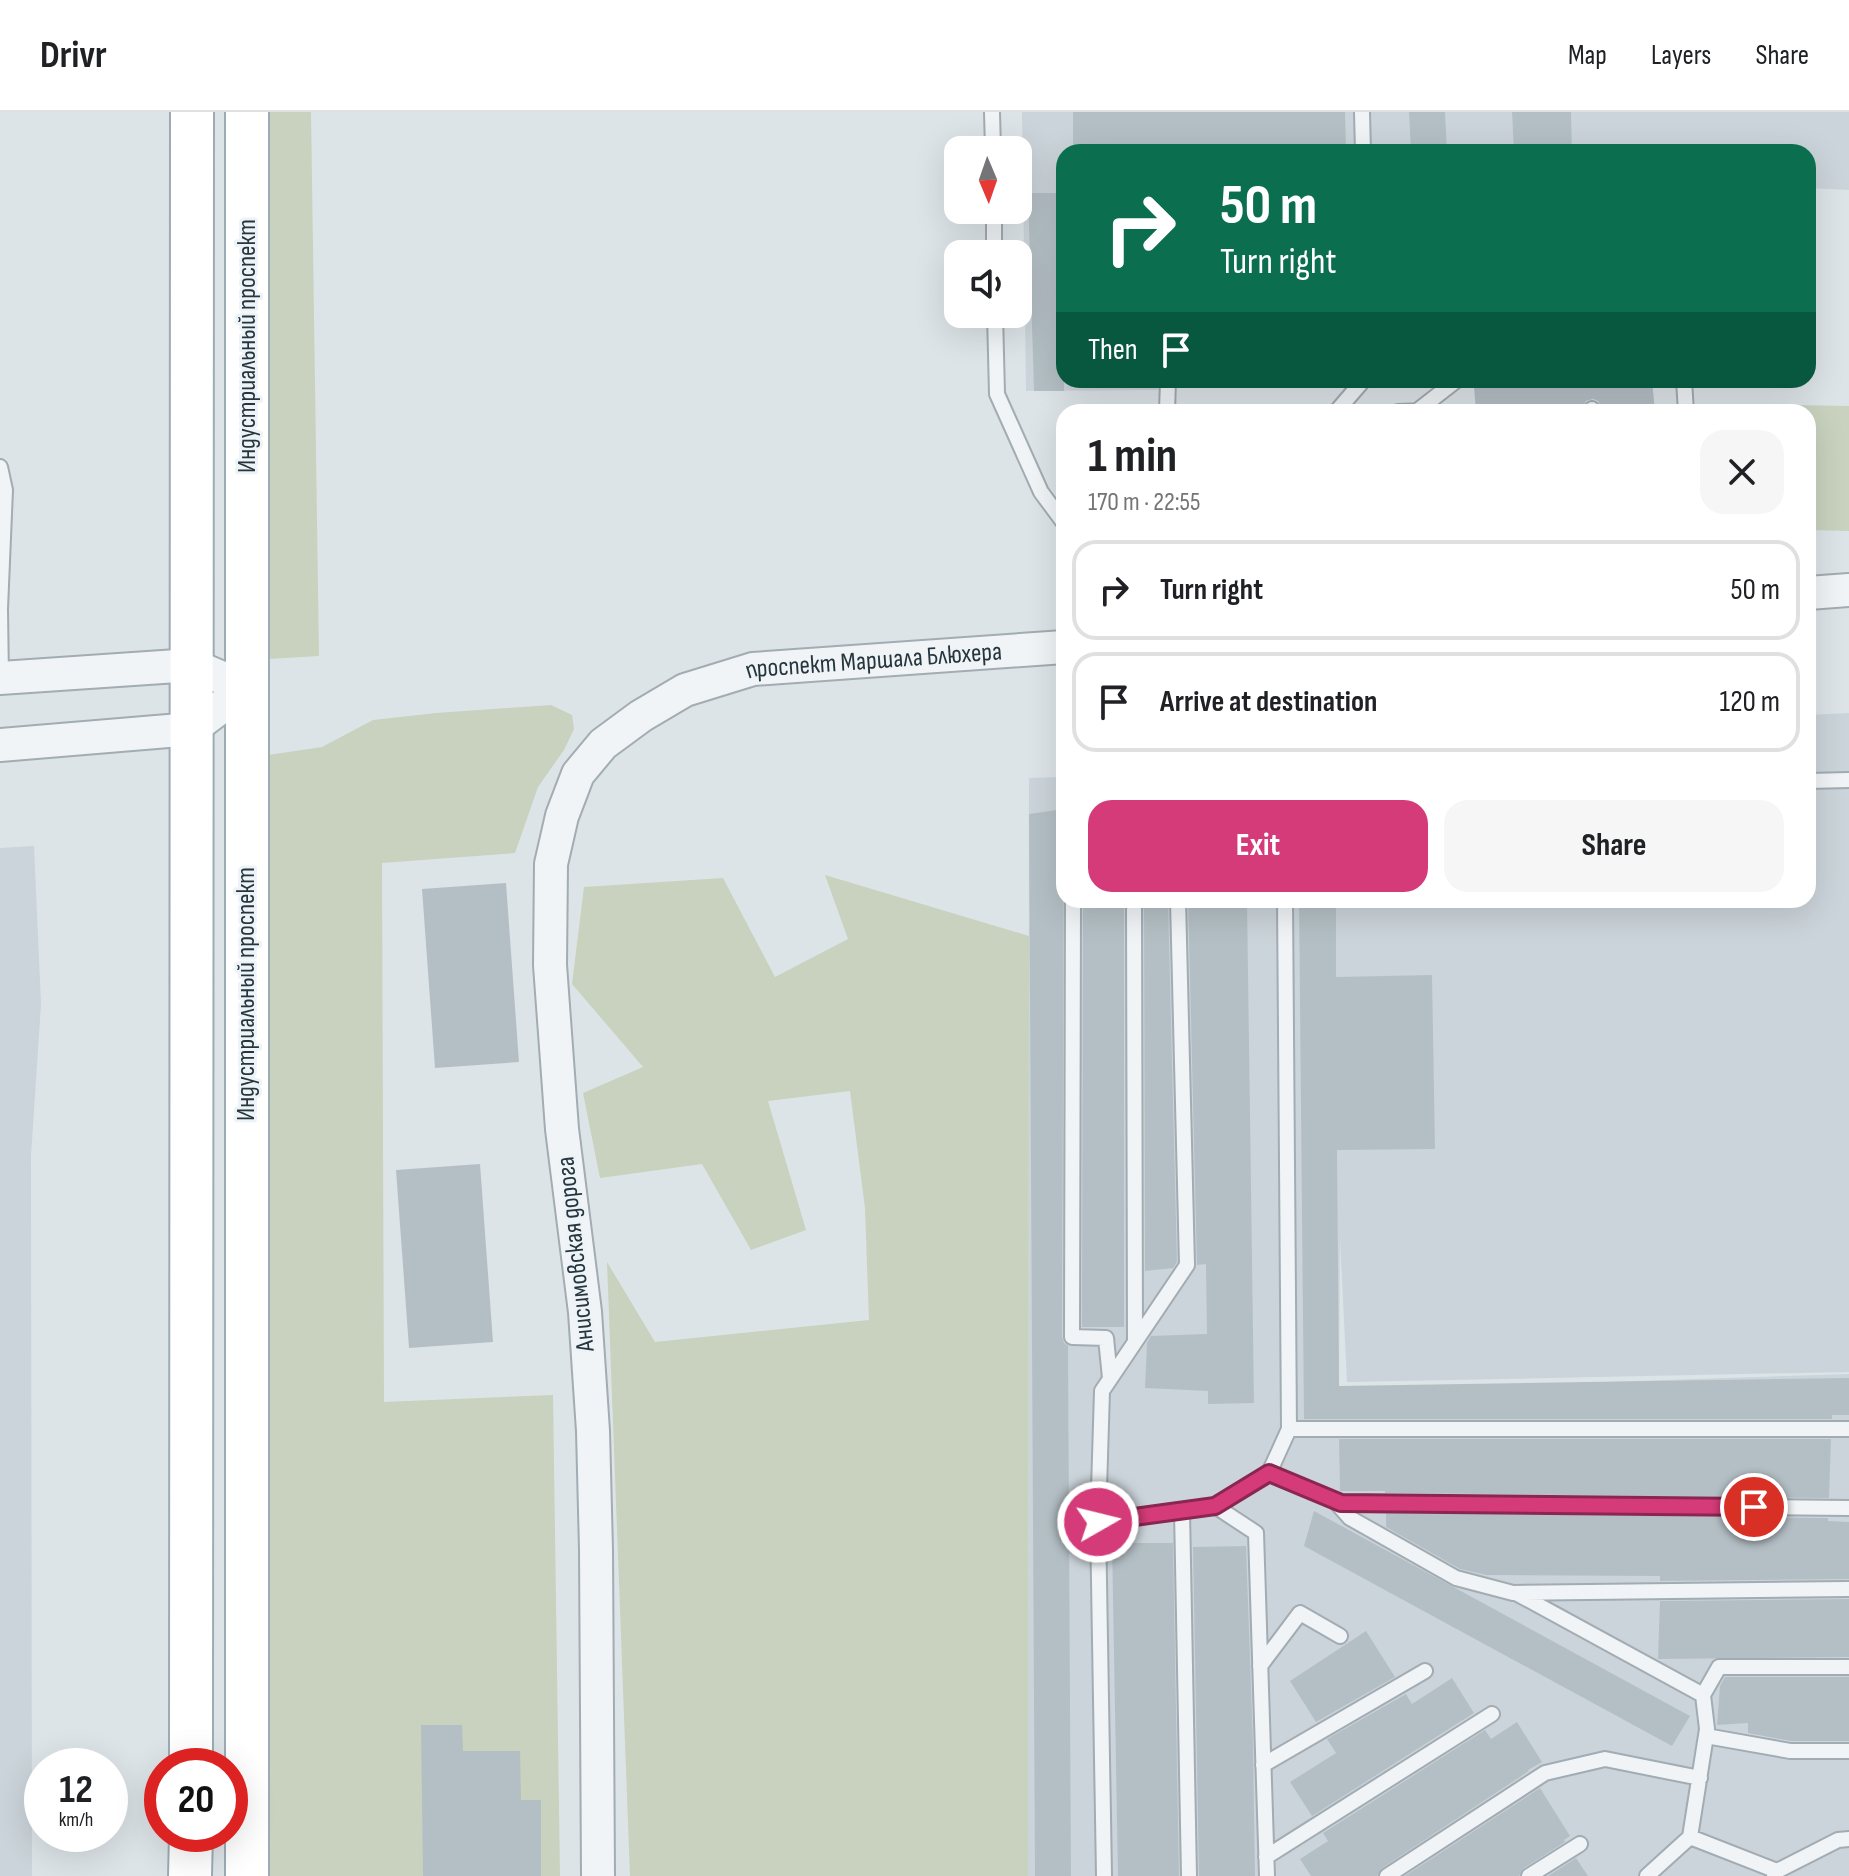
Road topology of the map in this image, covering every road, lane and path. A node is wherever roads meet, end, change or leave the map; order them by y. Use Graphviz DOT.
graph roads {
  1 [pos="192,112"];
  2 [pos="247,112"];
  3 [pos="992,112"];
  4 [pos="1362,112"];
  5 [pos="993,136"];
  6 [pos="1363,144"];
  7 [pos="995,328"];
  8 [pos="1357,388"];
  9 [pos="1448,388"];
  10 [pos="1343,404"];
  11 [pos="1430,404"];
  12 [pos="0,467"];
  13 [pos="1056,512"];
  14 [pos="1849,590"];
  15 [pos="1816,592"];
  16 [pos="1056,648"];
  17 [pos="192,665"];
  18 [pos="0,678"];
  19 [pos="246,688"];
  20 [pos="685,690"];
  21 [pos="192,729"];
  22 [pos="0,745"];
  23 [pos="1849,780"];
  24 [pos="1816,781"];
  25 [pos="1073,908"];
  26 [pos="1134,908"];
  27 [pos="1178,908"];
  28 [pos="1285,908"];
  29 [pos="1135,1341"];
  30 [pos="1110,1378"];
  31 [pos="1289,1429"];
  32 [pos="1849,1429"];
  33 [pos="1269,1473"];
  34 [pos="1334,1499"];
  35 [pos="1215,1506"];
  36 [pos="1849,1508"];
  37 [pos="1182,1511"];
  38 [pos="1098,1522"];
  39 [pos="1849,1589"];
  40 [pos="1516,1593"];
  41 [pos="1340,1636"];
  42 [pos="1260,1666"];
  43 [pos="1849,1667"];
  44 [pos="1425,1671"];
  45 [pos="1703,1695"];
  46 [pos="1492,1714"];
  47 [pos="1706,1736"];
  48 [pos="191,1748"];
  49 [pos="1849,1751"];
  50 [pos="1263,1765"];
  51 [pos="1700,1778"];
  52 [pos="1690,1837"];
  53 [pos="1849,1839"];
  54 [pos="1580,1844"];
  55 [pos="191,1852"];
  56 [pos="1266,1857"];
  57 [pos="1776,1874"];
  58 [pos="190,1876"];
  59 [pos="247,1876"];
  60 [pos="598,1876"];
  61 [pos="1104,1876"];
  62 [pos="1189,1876"];
  63 [pos="1267,1876"];
  64 [pos="1387,1876"];
  65 [pos="1529,1876"];
  66 [pos="1647,1876"];
  1 -- 17 [label="main road, Индустриальный проспект"];
  2 -- 19 [label="main road, Индустриальный проспект"];
  3 -- 5 [label="lane"];
  4 -- 6 [label="lane"];
  7 -- 13 [label="lane"];
  8 -- 10 [label="lane"];
  9 -- 11 [label="lane"];
  12 -- 18 [label="lane"];
  14 -- 15 [label="street"];
  16 -- 20 [label="street, проспект Маршала Блюхера"];
  17 -- 18 [label="street"];
  17 -- 19 [label="street"];
  17 -- 21 [label="main road, Индустриальный проспект"];
  19 -- 21 [label="street"];
  19 -- 59 [label="main road, Индустриальный проспект"];
  20 -- 60 [label="street, Анисимовская дорога"];
  21 -- 22 [label="street"];
  21 -- 48 [label="main road, Индустриальный проспект"];
  23 -- 24 [label="lane"];
  25 -- 30 [label="lane"];
  26 -- 29 [label="lane"];
  27 -- 29 [label="lane"];
  28 -- 31 [label="lane"];
  29 -- 30 [label="lane"];
  30 -- 38 [label="lane"];
  31 -- 32 [label="lane"];
  31 -- 33 [label="lane"];
  33 -- 34 [label="lane"];
  33 -- 35 [label="lane"];
  34 -- 36 [label="lane"];
  34 -- 40 [label="lane"];
  35 -- 37 [label="lane"];
  35 -- 42 [label="lane"];
  37 -- 38 [label="lane"];
  37 -- 62 [label="lane"];
  38 -- 61 [label="lane"];
  39 -- 40 [label="lane"];
  40 -- 45 [label="lane"];
  41 -- 42 [label="lane"];
  42 -- 50 [label="lane"];
  43 -- 45 [label="lane"];
  44 -- 50 [label="lane"];
  45 -- 47 [label="lane"];
  46 -- 56 [label="lane"];
  47 -- 49 [label="lane"];
  47 -- 51 [label="lane"];
  50 -- 56 [label="lane"];
  51 -- 52 [label="lane"];
  51 -- 64 [label="lane"];
  52 -- 57 [label="lane"];
  52 -- 66 [label="lane"];
  53 -- 57 [label="lane"];
  54 -- 65 [label="lane"];
  55 -- 58 [label="main road"];
  56 -- 63 [label="lane"];
}
